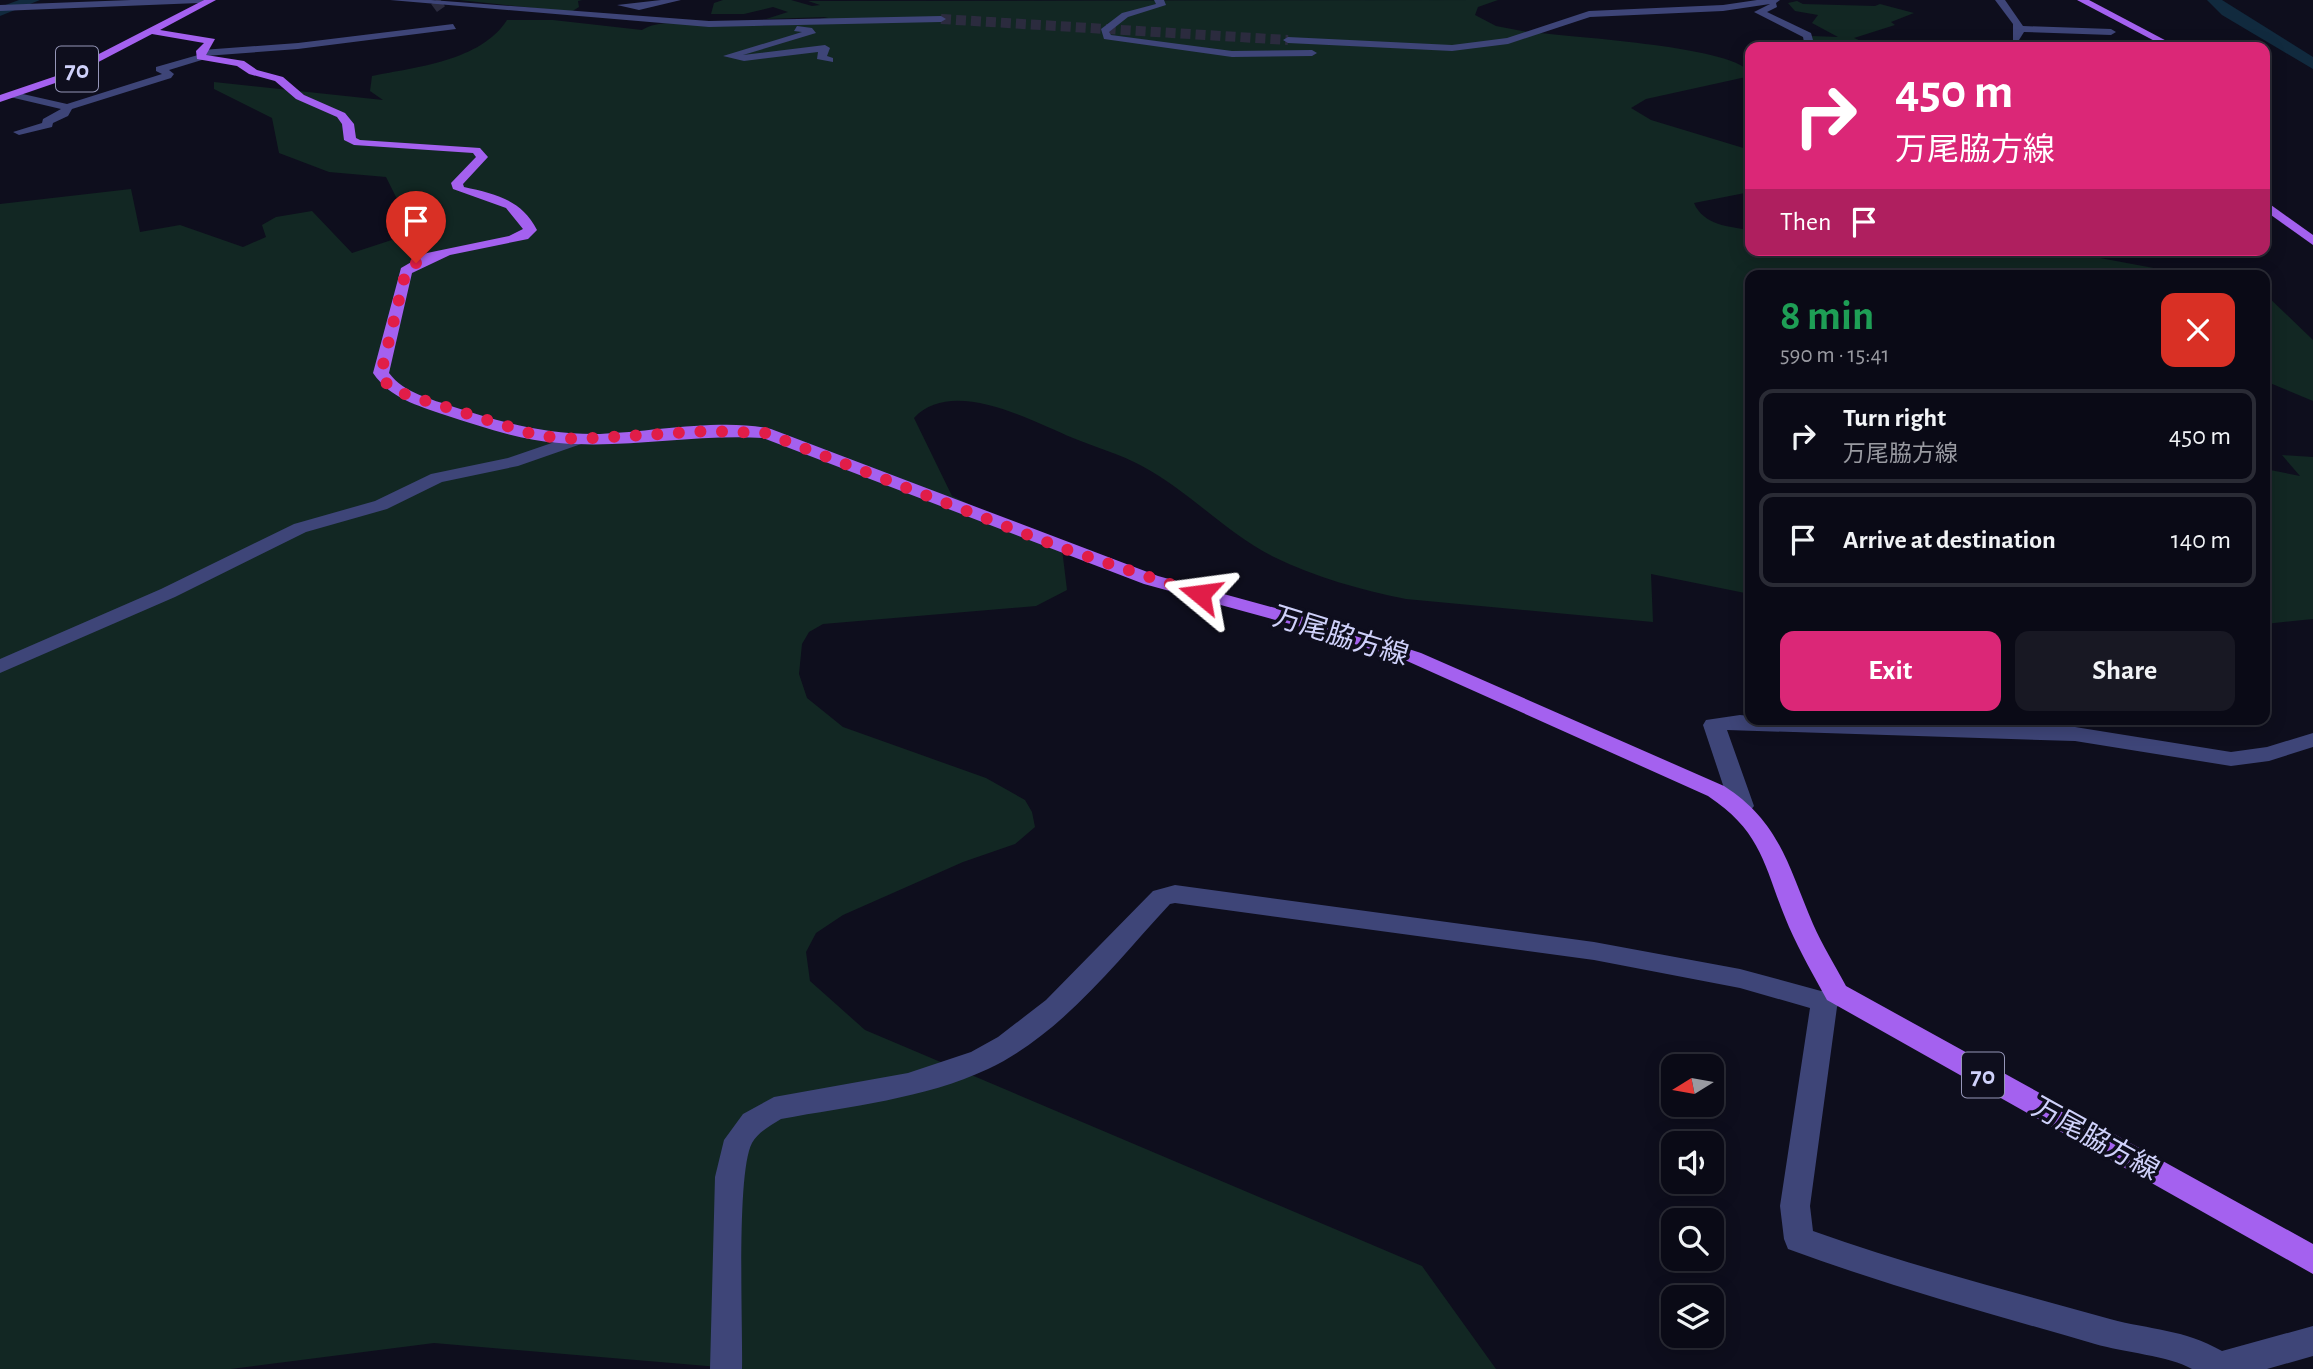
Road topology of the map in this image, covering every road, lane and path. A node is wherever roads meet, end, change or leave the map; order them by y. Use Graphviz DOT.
graph roads {
  1 [pos="199,0"];
  2 [pos="211,0"];
  3 [pos="395,0"];
  4 [pos="676,0"];
  5 [pos="1159,0"];
  6 [pos="1777,0"];
  7 [pos="2000,0"];
  8 [pos="2082,0"];
  9 [pos="596,3"];
  10 [pos="608,4"];
  11 [pos="580,6"];
  12 [pos="0,8"];
  13 [pos="595,16"];
  14 [pos="941,19"];
  15 [pos="453,27"];
  16 [pos="2019,29"];
  17 [pos="149,31"];
  18 [pos="2147,34"];
  19 [pos="1288,40"];
  20 [pos="1809,42"];
  21 [pos="2012,42"];
  22 [pos="2162,42"];
  23 [pos="1426,48"];
  24 [pos="202,55"];
  25 [pos="829,60"];
  26 [pos="14,94"];
  27 [pos="0,99"];
  28 [pos="67,107"];
  29 [pos="19,132"];
  30 [pos="2270,209"];
  31 [pos="2313,241"];
  32 [pos="578,439"];
  33 [pos="0,667"];
  34 [pos="1745,722"];
  35 [pos="1835,725"];
  36 [pos="2313,740"];
  37 [pos="1742,806"];
  38 [pos="1830,998"];
  39 [pos="2313,1260"];
  40 [pos="2313,1341"];
  41 [pos="2223,1368"];
  42 [pos="726,1369"];
  1 -- 12 [label="street"];
  2 -- 17 [label="main road"];
  3 -- 13 [label="street"];
  4 -- 10 [label="street"];
  5 -- 23 [label="street"];
  6 -- 20 [label="street"];
  6 -- 23 [label="street"];
  7 -- 16 [label="street"];
  8 -- 18 [label="main road"];
  9 -- 13 [label="street"];
  11 -- 25 [label="street"];
  13 -- 14 [label="street"];
  15 -- 24 [label="street"];
  16 -- 18 [label="street"];
  16 -- 21 [label="street"];
  17 -- 24 [label="main road"];
  17 -- 26 [label="main road, 70"];
  18 -- 22 [label="main road"];
  19 -- 23 [label="street"];
  24 -- 28 [label="street"];
  24 -- 32 [label="main road, 万尾脇方線"];
  26 -- 27 [label="main road, 70"];
  26 -- 28 [label="street"];
  28 -- 29 [label="street"];
  30 -- 31 [label="main road"];
  32 -- 33 [label="street"];
  32 -- 37 [label="main road, 万尾脇方線"];
  34 -- 37 [label="street"];
  35 -- 36 [label="street"];
  37 -- 38 [label="main road, 万尾脇方線"];
  38 -- 39 [label="main road, 万尾脇方線 / 70"];
  38 -- 41 [label="street"];
  38 -- 42 [label="street"];
  40 -- 41 [label="street"];
}
